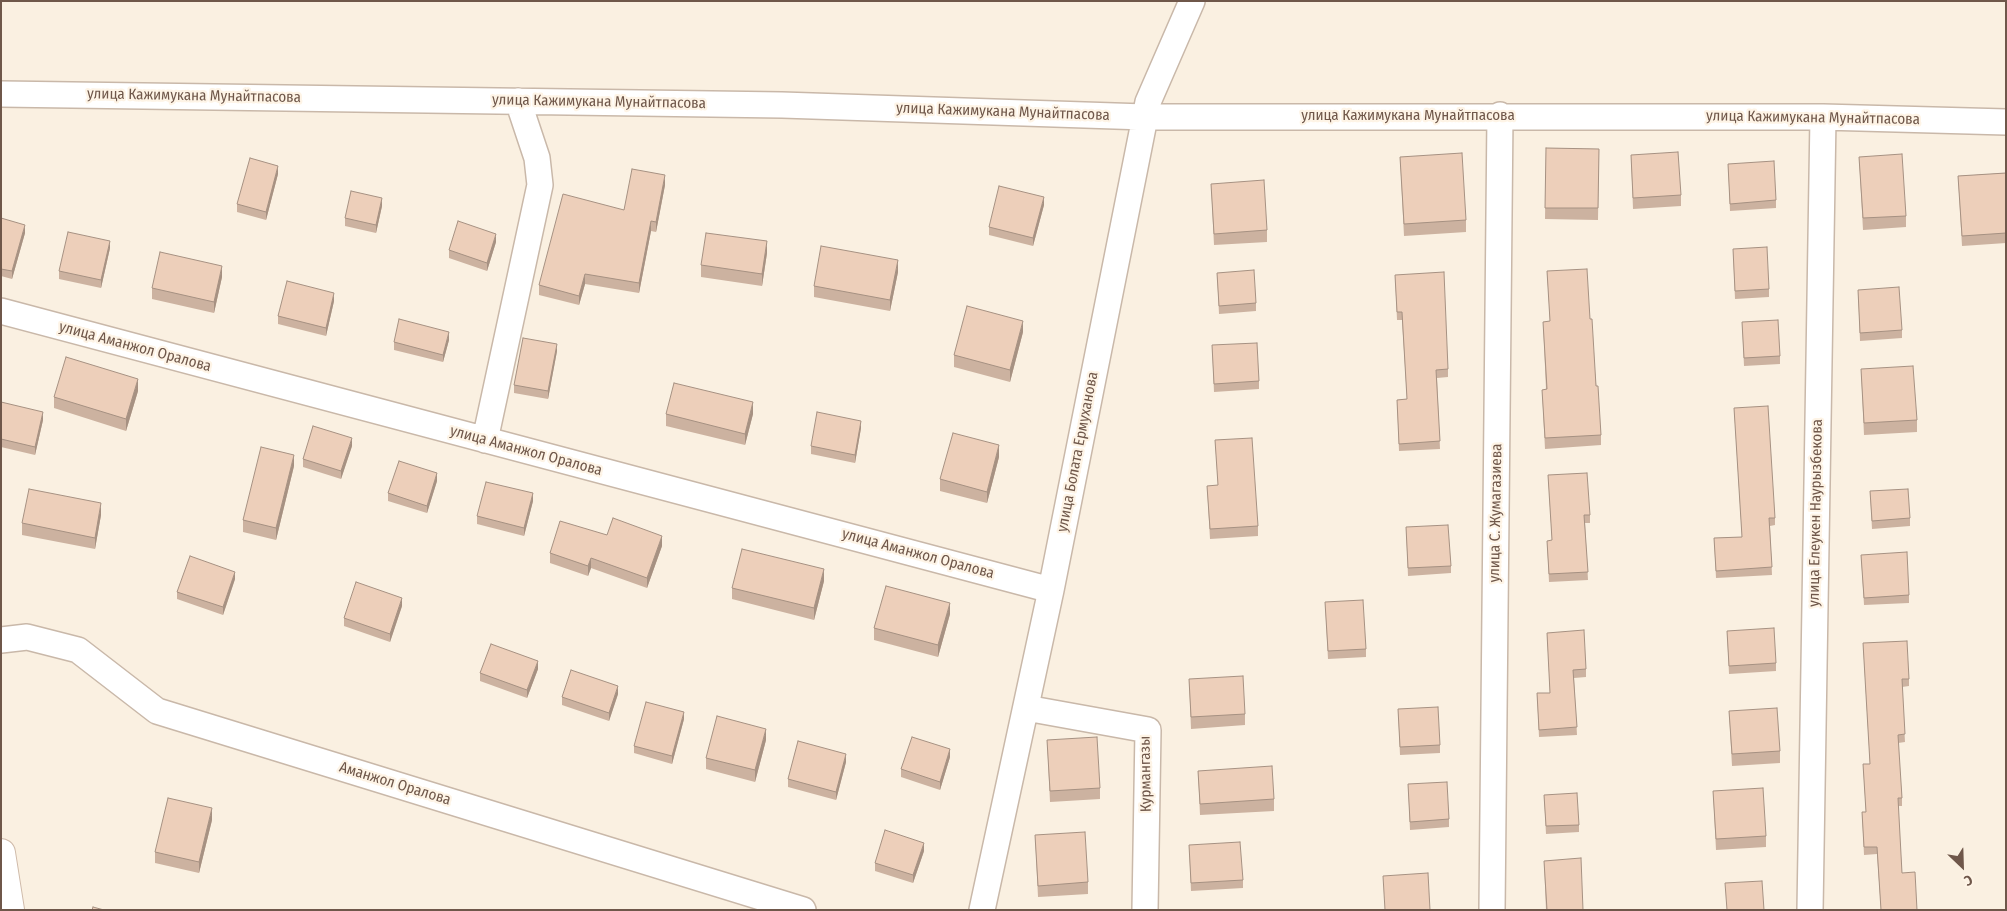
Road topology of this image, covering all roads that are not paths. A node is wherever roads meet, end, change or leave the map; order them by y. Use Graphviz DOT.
graph roads {
  1 [pos="1192,1"];
  2 [pos="1,94"];
  3 [pos="518,101"];
  4 [pos="1500,115"];
  5 [pos="1145,117"];
  6 [pos="1823,117"];
  7 [pos="2006,122"];
  8 [pos="1,311"];
  9 [pos="485,440"];
  10 [pos="1051,590"];
  11 [pos="1,640"];
  12 [pos="1026,708"];
  13 [pos="1,853"];
  14 [pos="10,910"];
  15 [pos="803,910"];
  16 [pos="982,910"];
  17 [pos="1145,910"];
  18 [pos="1492,910"];
  19 [pos="1810,910"];
  1 -- 5 [label="street, улица Болата Ермуханова"];
  2 -- 3 [label="street, улица Кажимукана Мунайтпасова"];
  3 -- 5 [label="street, улица Кажимукана Мунайтпасова"];
  3 -- 9 [label="street"];
  4 -- 5 [label="street, улица Кажимукана Мунайтпасова"];
  4 -- 6 [label="street, улица Кажимукана Мунайтпасова"];
  4 -- 18 [label="street, улица С. Жумагазиева"];
  5 -- 10 [label="street, улица Болата Ермуханова"];
  6 -- 7 [label="street, улица Кажимукана Мунайтпасова"];
  6 -- 19 [label="street, улица Елеукен Наурызбекова"];
  8 -- 9 [label="street, улица Аманжол Оралова"];
  9 -- 10 [label="street, улица Аманжол Оралова"];
  10 -- 12 [label="street, улица Болата Ермуханова"];
  11 -- 15 [label="street, Аманжол Оралова"];
  12 -- 16 [label="street, улица Болата Ермуханова"];
  12 -- 17 [label="street, Курмангазы"];
  13 -- 14 [label="street"];
}
